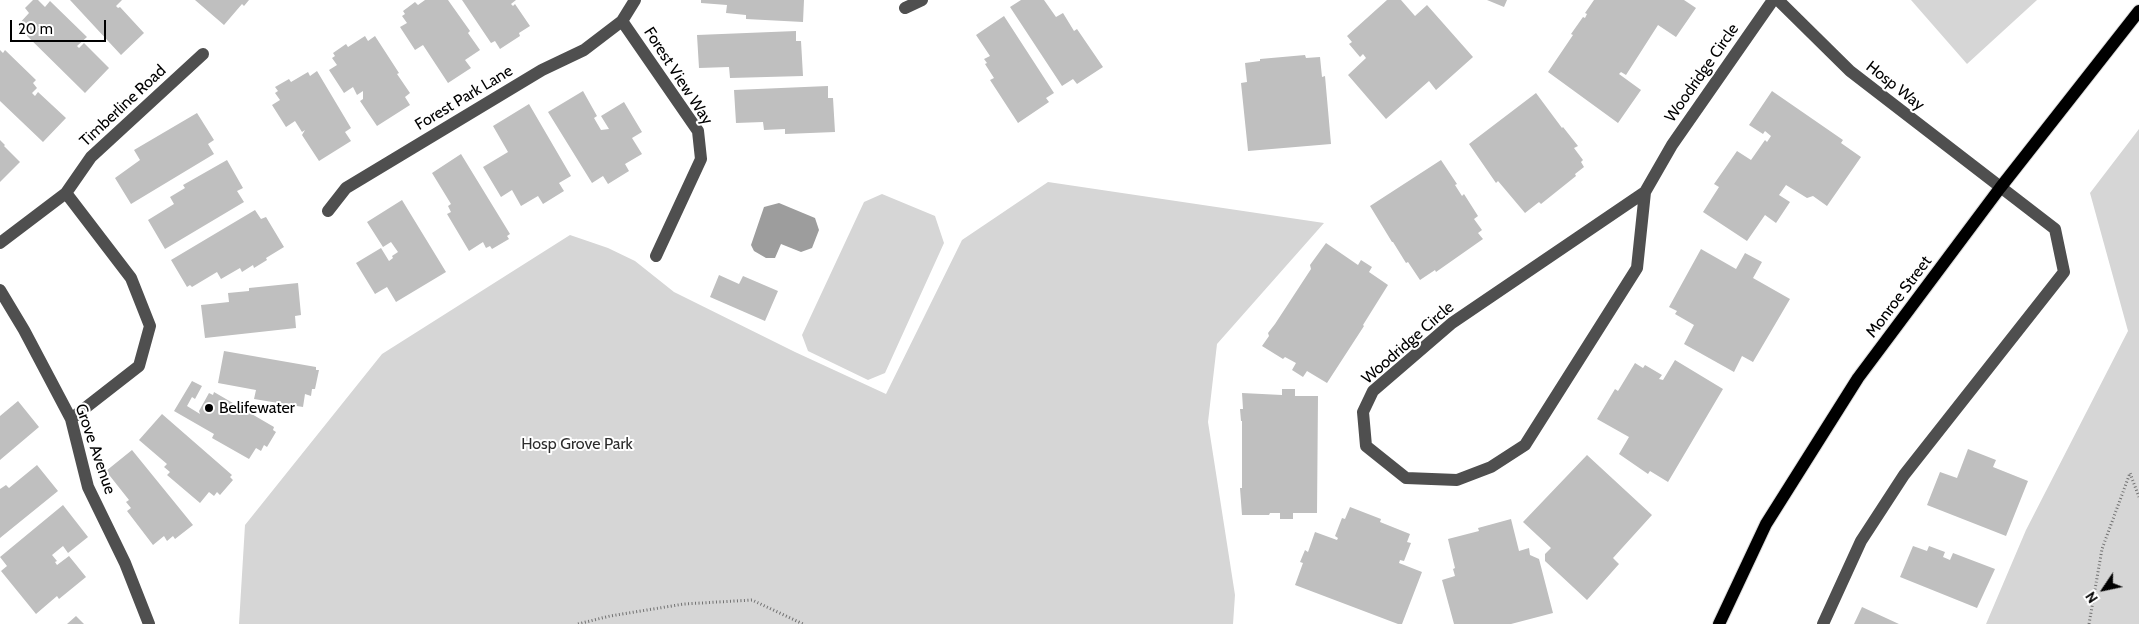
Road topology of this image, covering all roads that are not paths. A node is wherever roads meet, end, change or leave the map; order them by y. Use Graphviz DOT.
graph roads {
  1 [pos="635,0"];
  2 [pos="922,0"];
  3 [pos="1773,0"];
  4 [pos="1778,0"];
  5 [pos="905,8"];
  6 [pos="2139,11"];
  7 [pos="622,21"];
  8 [pos="203,54"];
  9 [pos="2000,188"];
  10 [pos="1645,192"];
  11 [pos="66,193"];
  12 [pos="328,211"];
  13 [pos="0,243"];
  14 [pos="656,256"];
  15 [pos="0,290"];
  16 [pos="71,419"];
  17 [pos="149,624"];
  18 [pos="1720,624"];
  19 [pos="1823,624"];
  1 -- 7 [label="street, Forest View Way"];
  2 -- 5 [label="street"];
  3 -- 10 [label="street, Woodridge Circle"];
  4 -- 9 [label="street, Hosp Way"];
  6 -- 9 [label="main road, Monroe Street"];
  7 -- 12 [label="street, Forest Park Lane"];
  7 -- 14 [label="street, Forest View Way"];
  8 -- 11 [label="street, Timberline Road"];
  9 -- 18 [label="main road, Monroe Street"];
  9 -- 19 [label="street, Hosp Way"];
  10 -- 10 [label="street, Woodridge Circle"];
  11 -- 13 [label="street, Timberline Road"];
  11 -- 16 [label="street"];
  15 -- 16 [label="street, Grove Avenue"];
  16 -- 17 [label="street, Grove Avenue"];
}
